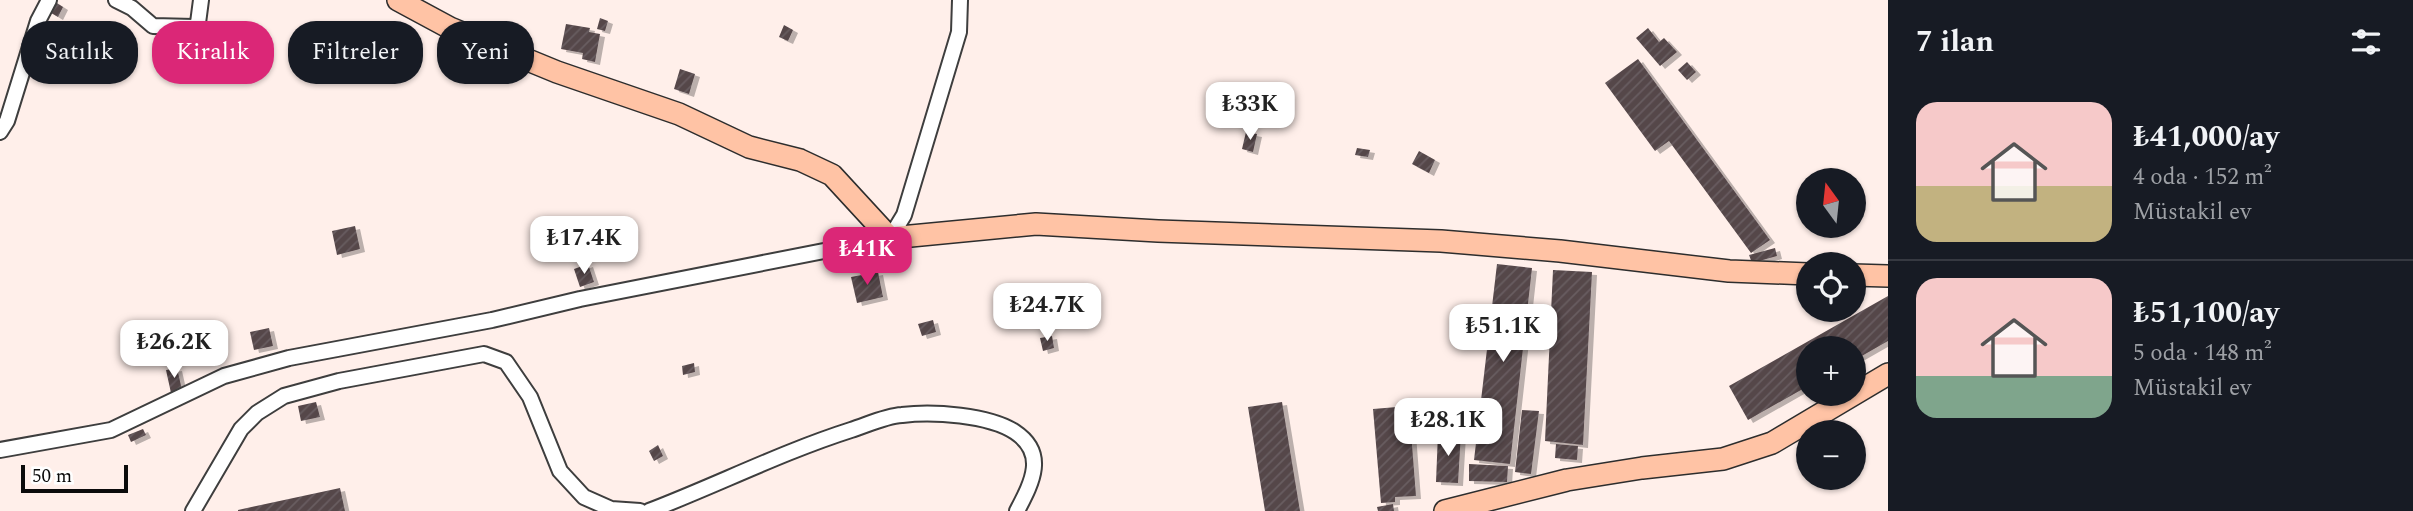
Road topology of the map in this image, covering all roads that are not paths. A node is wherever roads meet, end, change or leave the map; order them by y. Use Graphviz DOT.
graph roads {
  1 [pos="49,0"];
  2 [pos="116,0"];
  3 [pos="201,0"];
  4 [pos="398,0"];
  5 [pos="960,0"];
  6 [pos="0,132"];
  7 [pos="890,238"];
  8 [pos="1796,274"];
  9 [pos="1866,275"];
  10 [pos="1888,276"];
  11 [pos="1888,374"];
  12 [pos="0,450"];
  13 [pos="192,511"];
  14 [pos="640,511"];
  15 [pos="649,511"];
  16 [pos="1017,511"];
  17 [pos="1445,511"];
  1 -- 6 [label="street"];
  2 -- 3 [label="street"];
  4 -- 7 [label="main road"];
  5 -- 7 [label="street"];
  7 -- 8 [label="main road"];
  7 -- 12 [label="street"];
  9 -- 10 [label="main road"];
  11 -- 17 [label="main road"];
  13 -- 14 [label="street"];
  15 -- 16 [label="street"];
}
